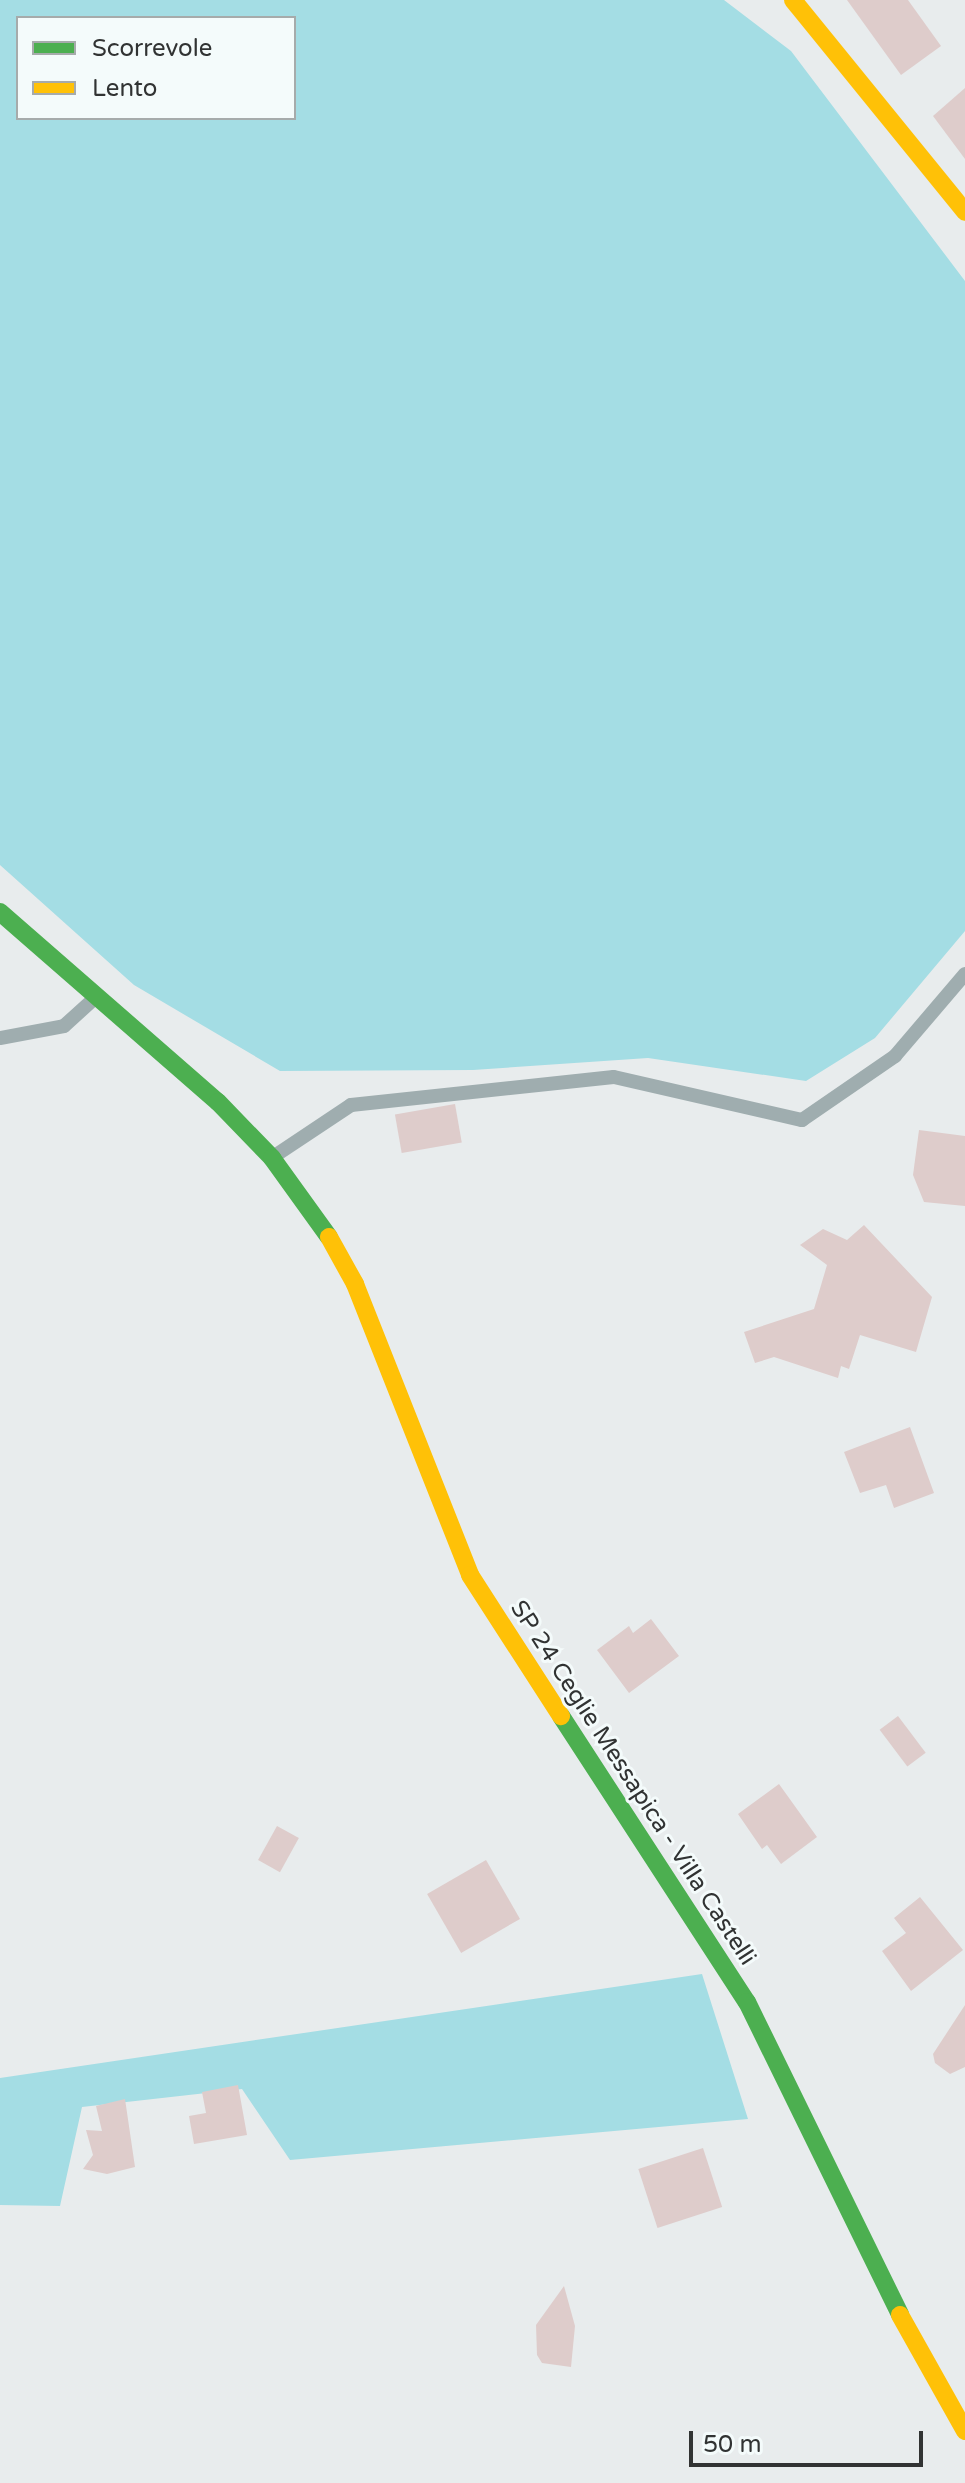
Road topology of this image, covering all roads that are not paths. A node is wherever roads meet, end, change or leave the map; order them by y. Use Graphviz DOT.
graph roads {
  1 [pos="793,0"];
  2 [pos="965,212"];
  3 [pos="0,912"];
  4 [pos="965,974"];
  5 [pos="97,996"];
  6 [pos="0,1038"];
  7 [pos="272,1158"];
  8 [pos="965,2431"];
  1 -- 2 [label="main road"];
  3 -- 5 [label="main road, SP 24 Ceglie Messapica - Villa Castelli"];
  4 -- 7 [label="lane"];
  5 -- 6 [label="lane"];
  5 -- 7 [label="main road, SP 24 Ceglie Messapica - Villa Castelli"];
  7 -- 8 [label="main road, SP 24 Ceglie Messapica - Villa Castelli"];
}
